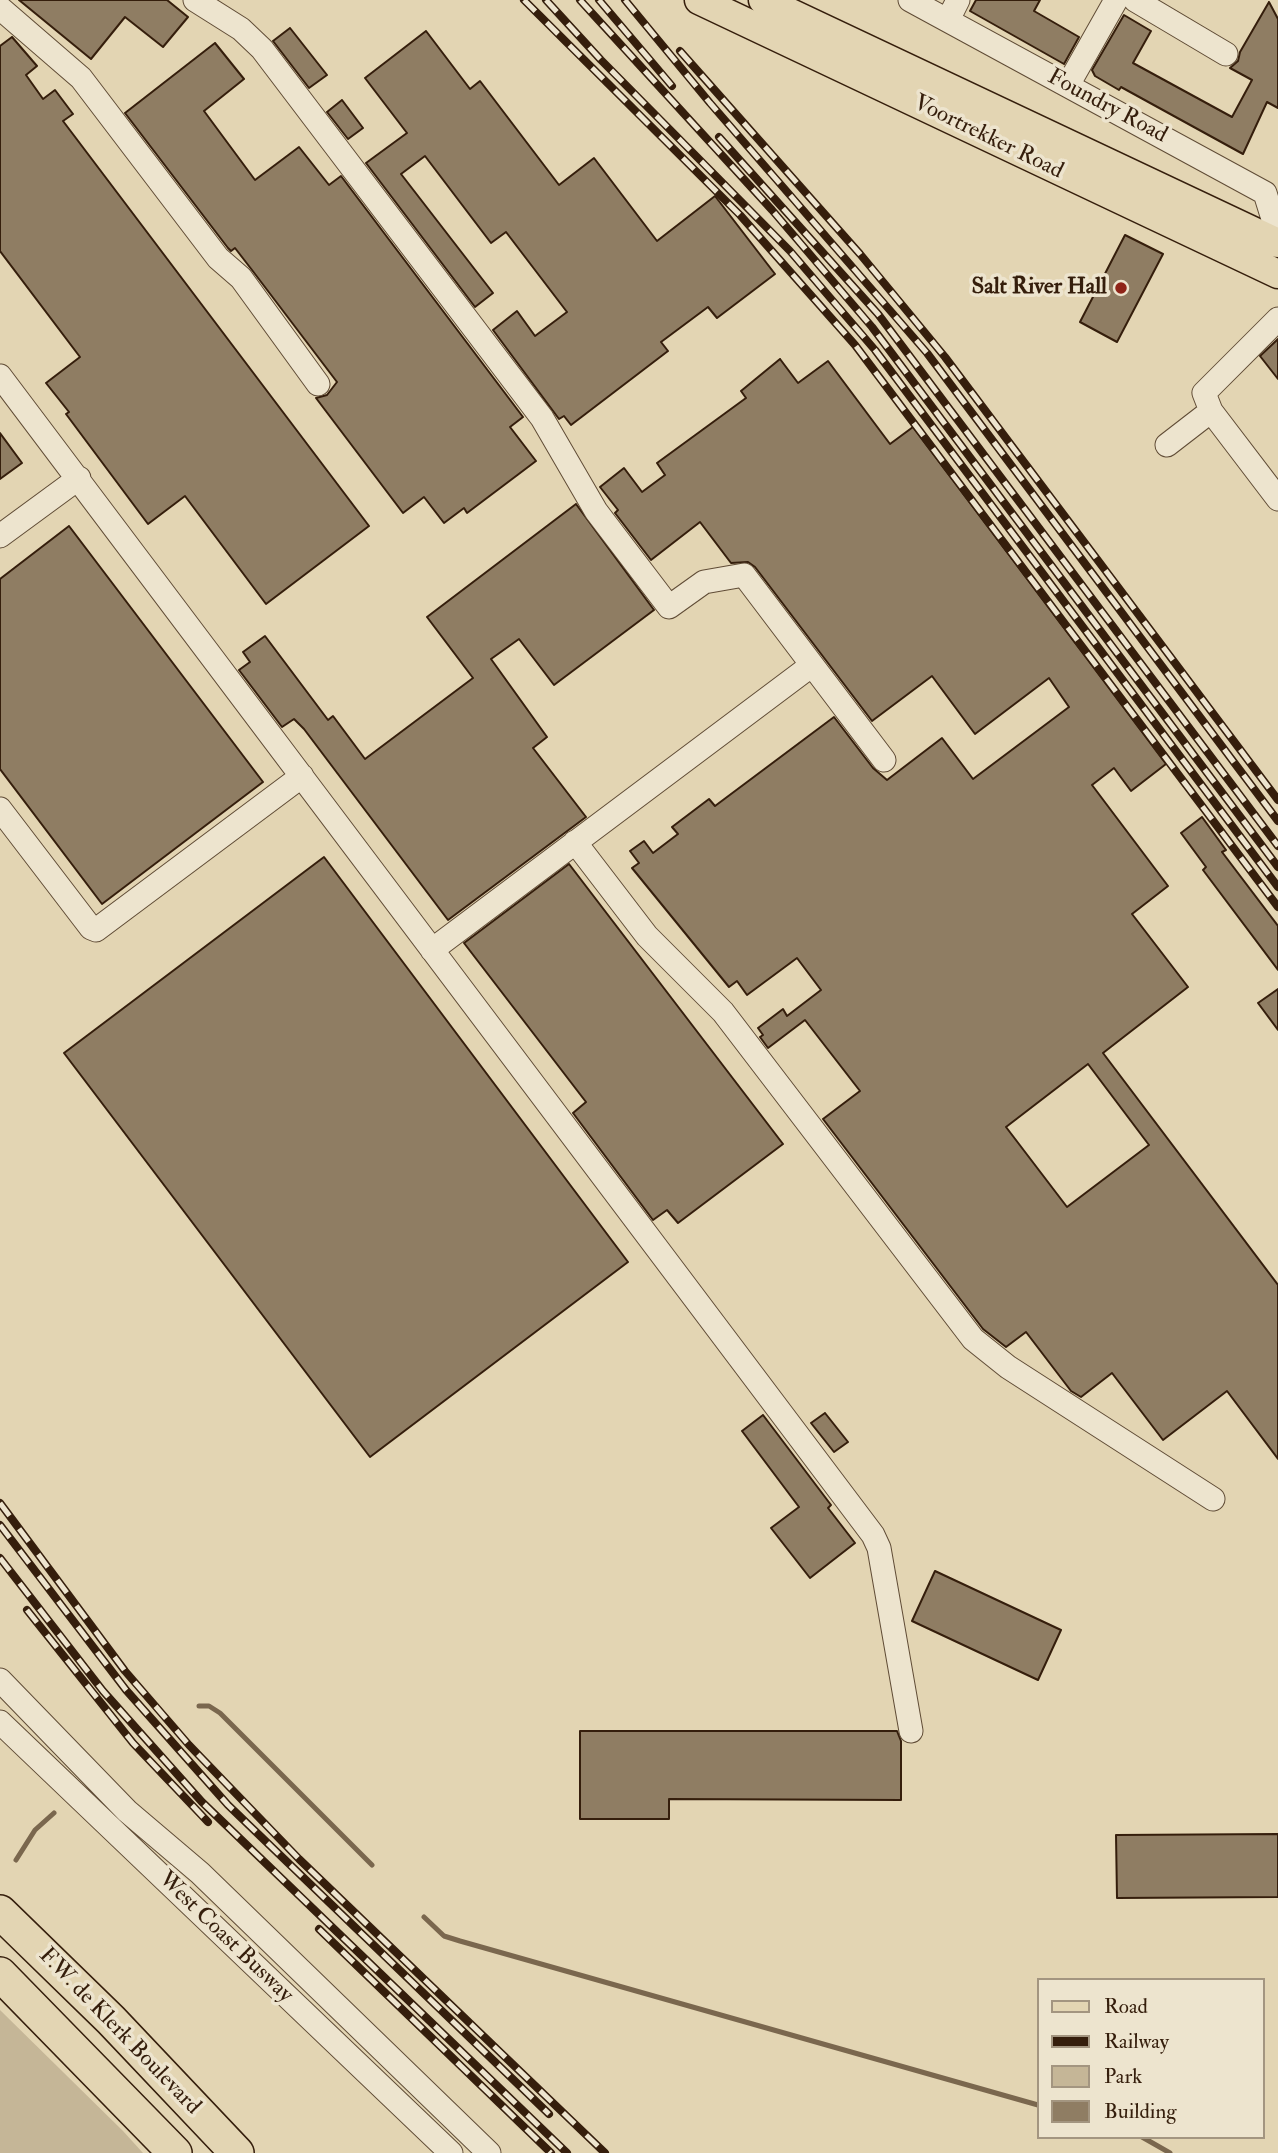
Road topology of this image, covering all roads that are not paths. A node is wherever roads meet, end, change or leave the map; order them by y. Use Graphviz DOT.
graph roads {
  1 [pos="195,0"];
  2 [pos="699,0"];
  3 [pos="763,0"];
  4 [pos="910,0"];
  5 [pos="1116,0"];
  6 [pos="1135,0"];
  7 [pos="0,8"];
  8 [pos="953,10"];
  9 [pos="1226,54"];
  10 [pos="1068,85"];
  11 [pos="1278,235"];
  12 [pos="1278,243"];
  13 [pos="1278,274"];
  14 [pos="1278,319"];
  15 [pos="0,376"];
  16 [pos="318,384"];
  17 [pos="1211,411"];
  18 [pos="1167,445"];
  19 [pos="79,478"];
  20 [pos="1278,499"];
  21 [pos="0,536"];
  22 [pos="812,665"];
  23 [pos="884,760"];
  24 [pos="302,776"];
  25 [pos="0,809"];
  26 [pos="575,842"];
  27 [pos="432,950"];
  28 [pos="1213,1499"];
  29 [pos="0,1681"];
  30 [pos="0,1721"];
  31 [pos="911,1731"];
  32 [pos="0,1912"];
  33 [pos="0,1974"];
  34 [pos="175,2153"];
  35 [pos="237,2153"];
  36 [pos="451,2153"];
  37 [pos="489,2153"];
  1 -- 22 [label="street"];
  2 -- 13 [label="main road, Voortrekker Road"];
  3 -- 12 [label="main road, Voortrekker Road"];
  4 -- 8 [label="street, Foundry Road"];
  5 -- 10 [label="street"];
  6 -- 9 [label="street"];
  7 -- 16 [label="street"];
  8 -- 10 [label="street, Foundry Road"];
  10 -- 11 [label="street, Foundry Road"];
  14 -- 17 [label="street"];
  15 -- 19 [label="street"];
  17 -- 18 [label="street"];
  17 -- 20 [label="street"];
  19 -- 21 [label="street"];
  19 -- 24 [label="street"];
  22 -- 23 [label="street"];
  22 -- 26 [label="street"];
  24 -- 25 [label="street"];
  24 -- 27 [label="street"];
  26 -- 27 [label="street"];
  26 -- 28 [label="street"];
  27 -- 31 [label="street"];
  29 -- 37 [label="street"];
  30 -- 36 [label="street, West Coast Busway"];
  32 -- 35 [label="highway, F.W. de Klerk Boulevard"];
  33 -- 34 [label="highway, F.W. de Klerk Boulevard"];
}
